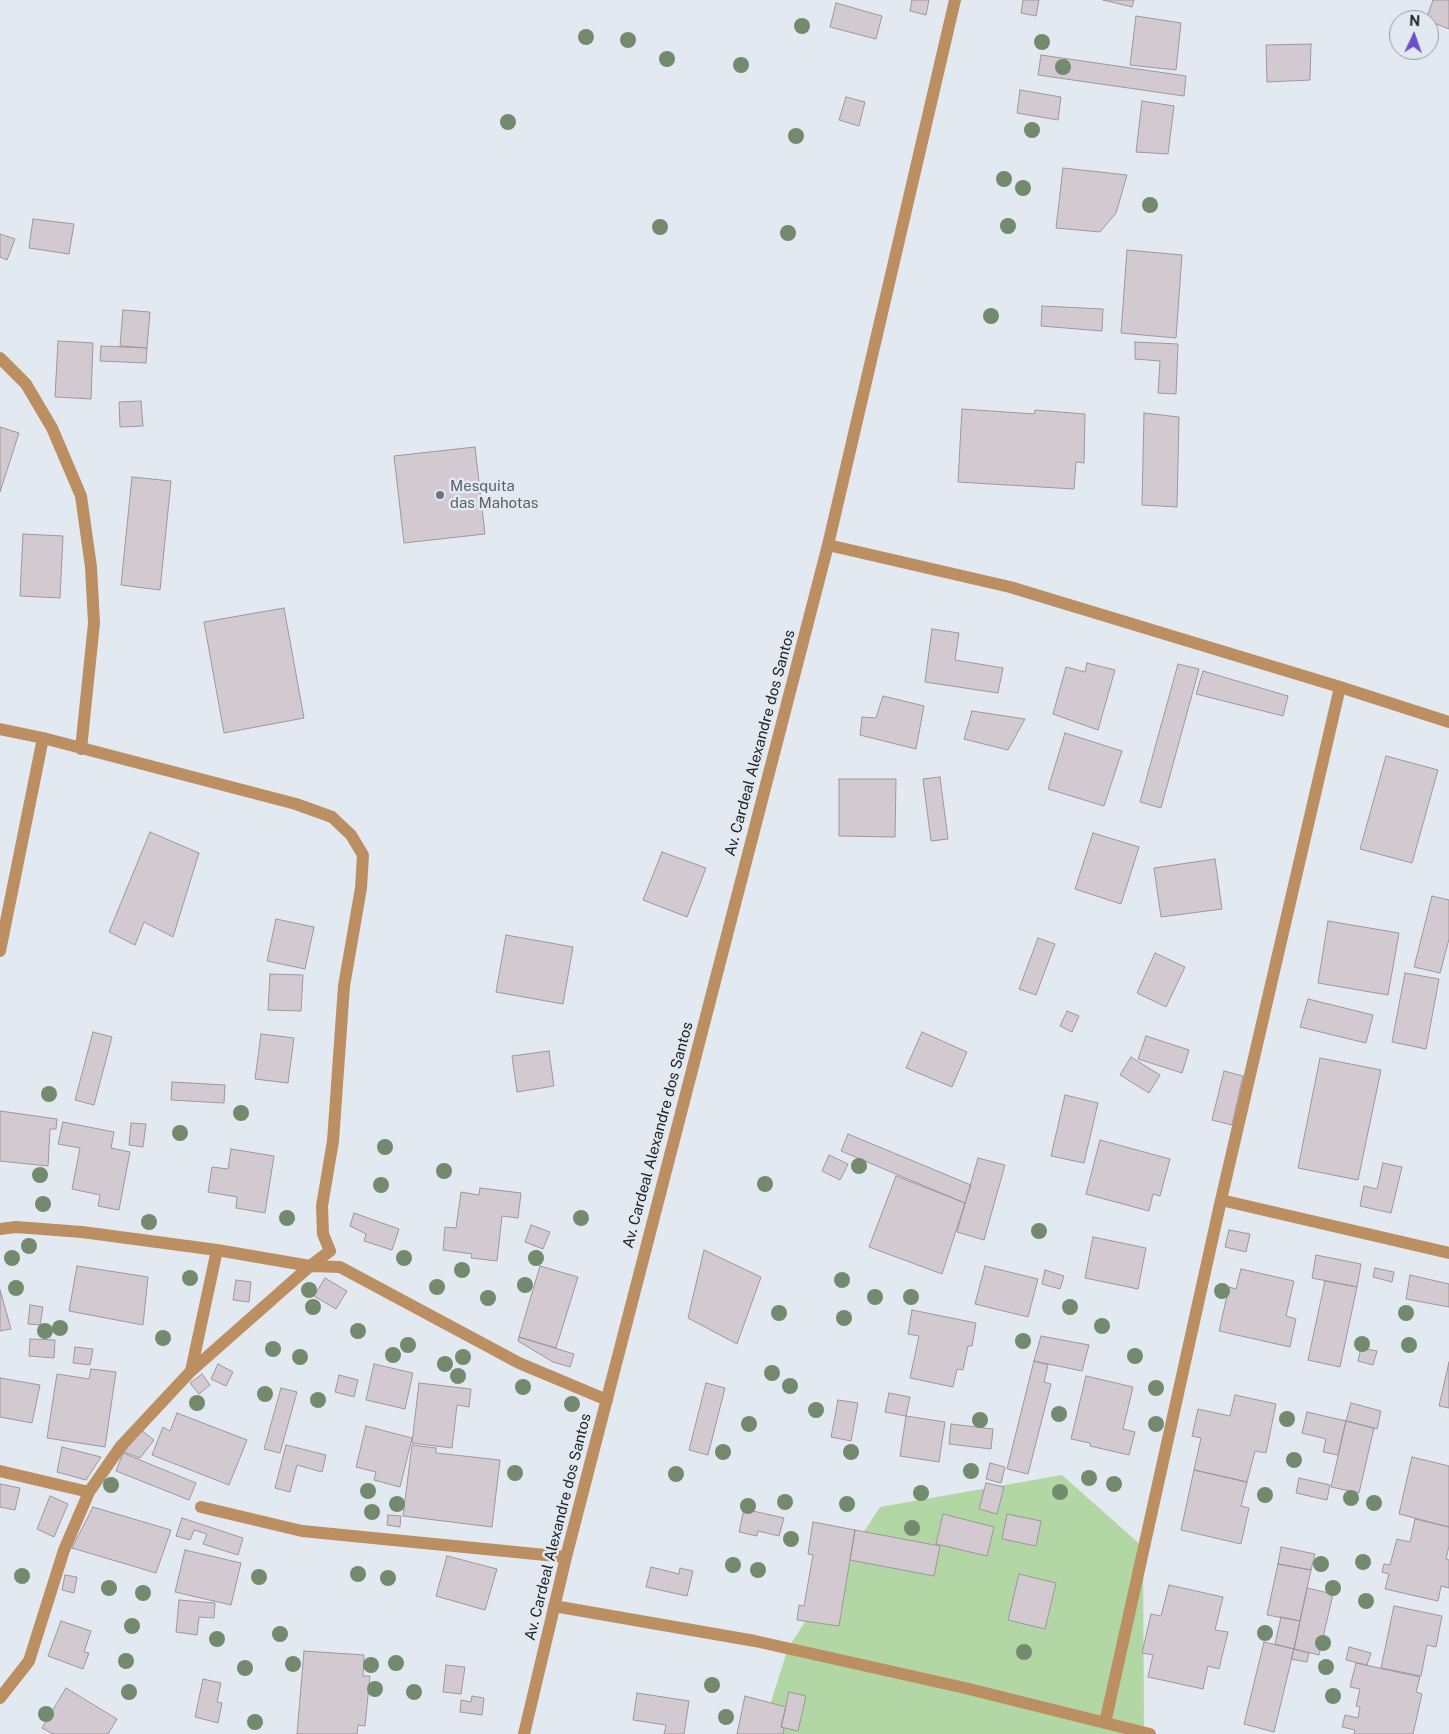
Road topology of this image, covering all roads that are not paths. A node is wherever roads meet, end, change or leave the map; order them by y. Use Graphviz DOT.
graph roads {
  1 [pos="955,0"];
  2 [pos="0,358"];
  3 [pos="828,545"];
  4 [pos="1340,686"];
  5 [pos="1449,722"];
  6 [pos="0,729"];
  7 [pos="43,738"];
  8 [pos="81,749"];
  9 [pos="0,951"];
  10 [pos="1221,1200"];
  11 [pos="0,1229"];
  12 [pos="218,1250"];
  13 [pos="1449,1253"];
  14 [pos="310,1266"];
  15 [pos="192,1370"];
  16 [pos="606,1400"];
  17 [pos="0,1470"];
  18 [pos="89,1492"];
  19 [pos="201,1507"];
  20 [pos="566,1557"];
  21 [pos="554,1606"];
  22 [pos="0,1698"];
  23 [pos="1104,1723"];
  24 [pos="524,1734"];
  25 [pos="1150,1734"];
  1 -- 3 [label="street, Av. Cardeal Alexandre dos Santos"];
  2 -- 8 [label="street"];
  3 -- 4 [label="street"];
  3 -- 16 [label="street, Av. Cardeal Alexandre dos Santos"];
  4 -- 5 [label="street"];
  4 -- 10 [label="street"];
  6 -- 7 [label="street"];
  7 -- 8 [label="street"];
  7 -- 9 [label="street"];
  8 -- 14 [label="street"];
  10 -- 13 [label="street"];
  10 -- 23 [label="street"];
  11 -- 12 [label="street"];
  12 -- 14 [label="street"];
  12 -- 15 [label="street"];
  14 -- 15 [label="street"];
  14 -- 16 [label="street"];
  15 -- 18 [label="street"];
  16 -- 20 [label="street, Av. Cardeal Alexandre dos Santos"];
  17 -- 18 [label="street"];
  18 -- 22 [label="street"];
  19 -- 20 [label="street"];
  20 -- 21 [label="street, Av. Cardeal Alexandre dos Santos"];
  21 -- 23 [label="street"];
  21 -- 24 [label="street, Av. Cardeal Alexandre dos Santos"];
  23 -- 25 [label="street"];
}
